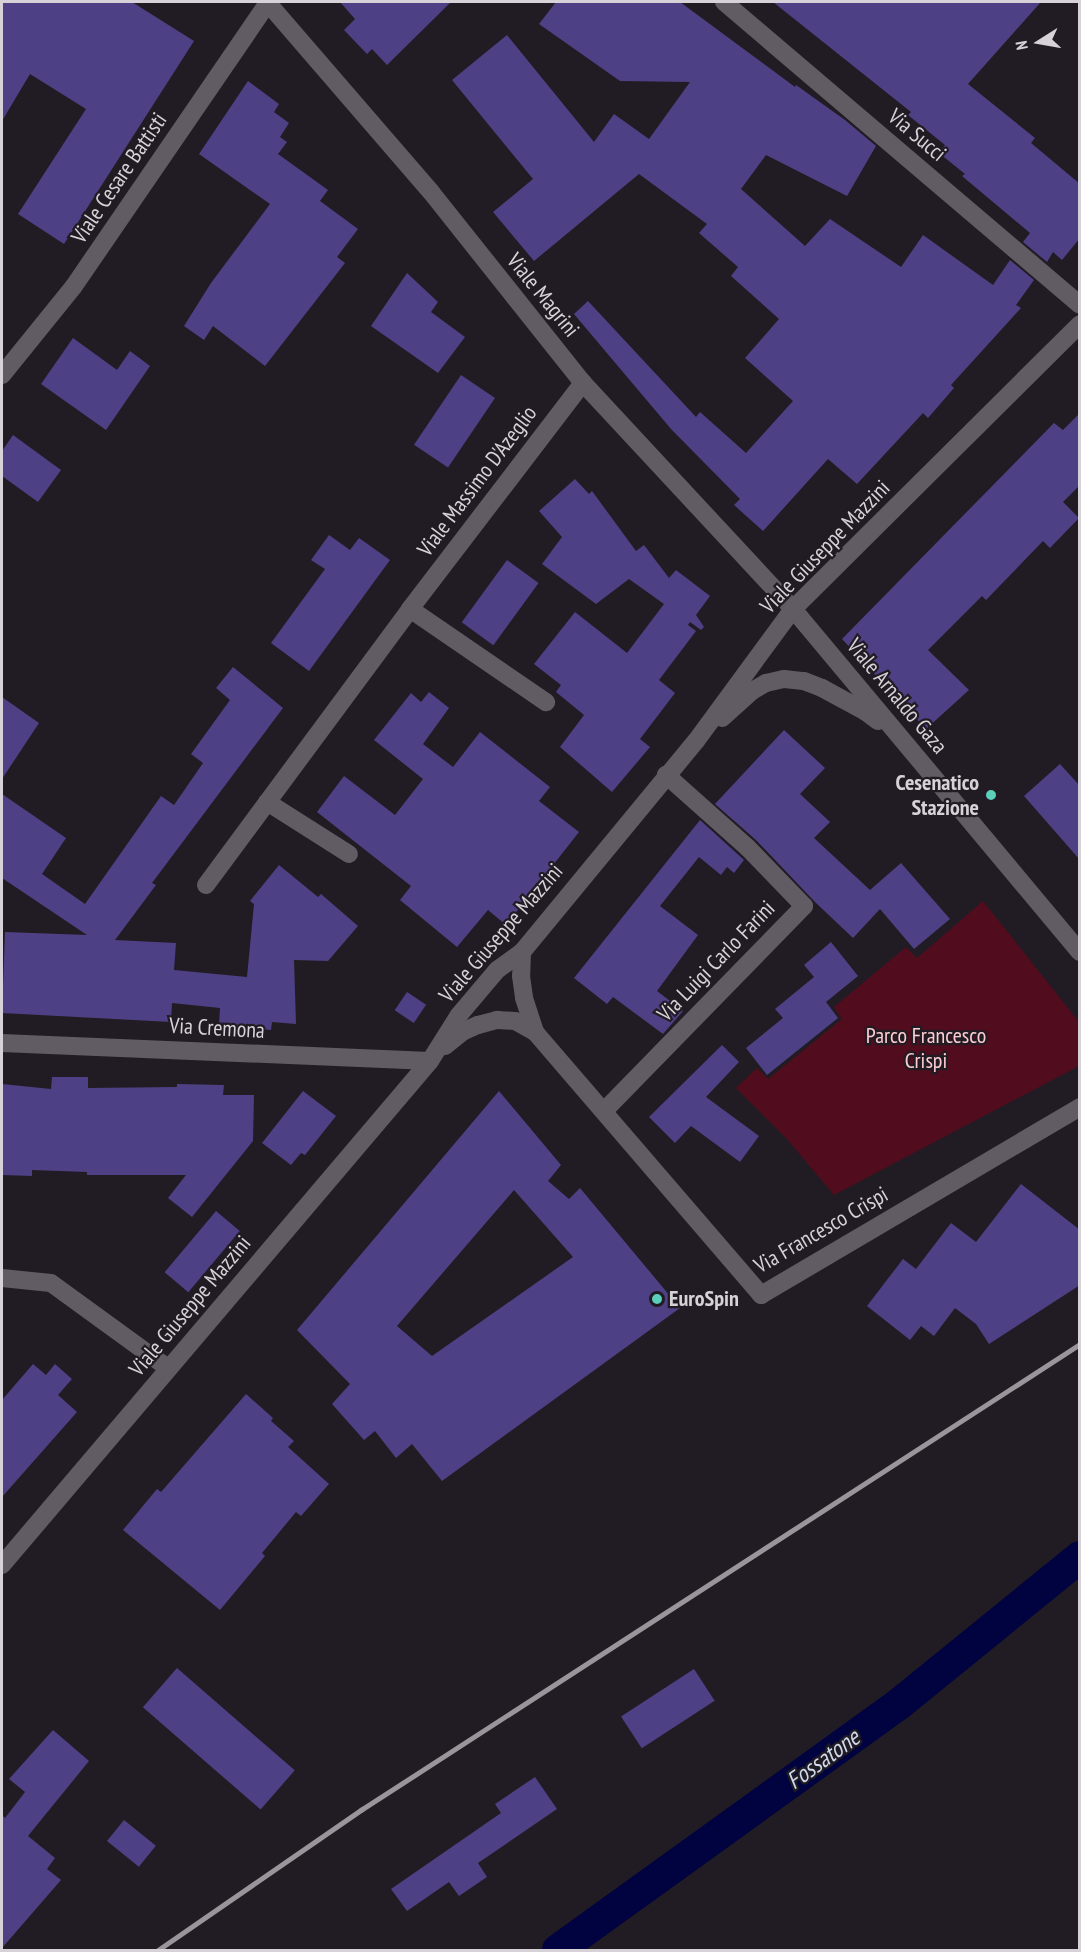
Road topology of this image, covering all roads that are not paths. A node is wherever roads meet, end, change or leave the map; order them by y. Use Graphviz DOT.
graph roads {
  1 [pos="268,2"];
  2 [pos="724,2"];
  3 [pos="1080,304"];
  4 [pos="1080,324"];
  5 [pos="2,375"];
  6 [pos="583,382"];
  7 [pos="410,609"];
  8 [pos="793,609"];
  9 [pos="546,702"];
  10 [pos="696,741"];
  11 [pos="907,746"];
  12 [pos="666,775"];
  13 [pos="267,802"];
  14 [pos="349,854"];
  15 [pos="206,885"];
  16 [pos="522,952"];
  17 [pos="1080,952"];
  18 [pos="535,1032"];
  19 [pos="2,1043"];
  20 [pos="435,1056"];
  21 [pos="1080,1107"];
  22 [pos="604,1110"];
  23 [pos="2,1278"];
  24 [pos="168,1368"];
  25 [pos="2,1565"];
  1 -- 5 [label="street, Viale Cesare Battisti"];
  1 -- 6 [label="street, Viale Magrini"];
  2 -- 3 [label="street, Via Succi"];
  4 -- 8 [label="street, Viale Giuseppe Mazzini"];
  6 -- 7 [label="street, Viale Massimo D'Azeglio"];
  6 -- 8 [label="street, Viale Magrini"];
  7 -- 9 [label="street"];
  7 -- 13 [label="street, Viale Massimo D'Azeglio"];
  8 -- 10 [label="street, Viale Giuseppe Mazzini"];
  8 -- 11 [label="street, Viale Arnaldo Gaza"];
  10 -- 11 [label="street"];
  10 -- 12 [label="street, Viale Giuseppe Mazzini"];
  11 -- 17 [label="street, Viale Arnaldo Gaza"];
  12 -- 16 [label="street, Viale Giuseppe Mazzini"];
  12 -- 22 [label="street, Via Luigi Carlo Farini"];
  13 -- 14 [label="street"];
  13 -- 15 [label="street, Viale Massimo D'Azeglio"];
  16 -- 18 [label="street, Via Francesco Crispi"];
  16 -- 20 [label="street, Viale Giuseppe Mazzini"];
  18 -- 20 [label="street, Via Francesco Crispi"];
  18 -- 22 [label="street, Via Francesco Crispi"];
  19 -- 20 [label="street, Via Cremona"];
  20 -- 24 [label="street, Viale Giuseppe Mazzini"];
  21 -- 22 [label="street, Via Francesco Crispi"];
  23 -- 24 [label="street"];
  24 -- 25 [label="street, Viale Giuseppe Mazzini"];
}
